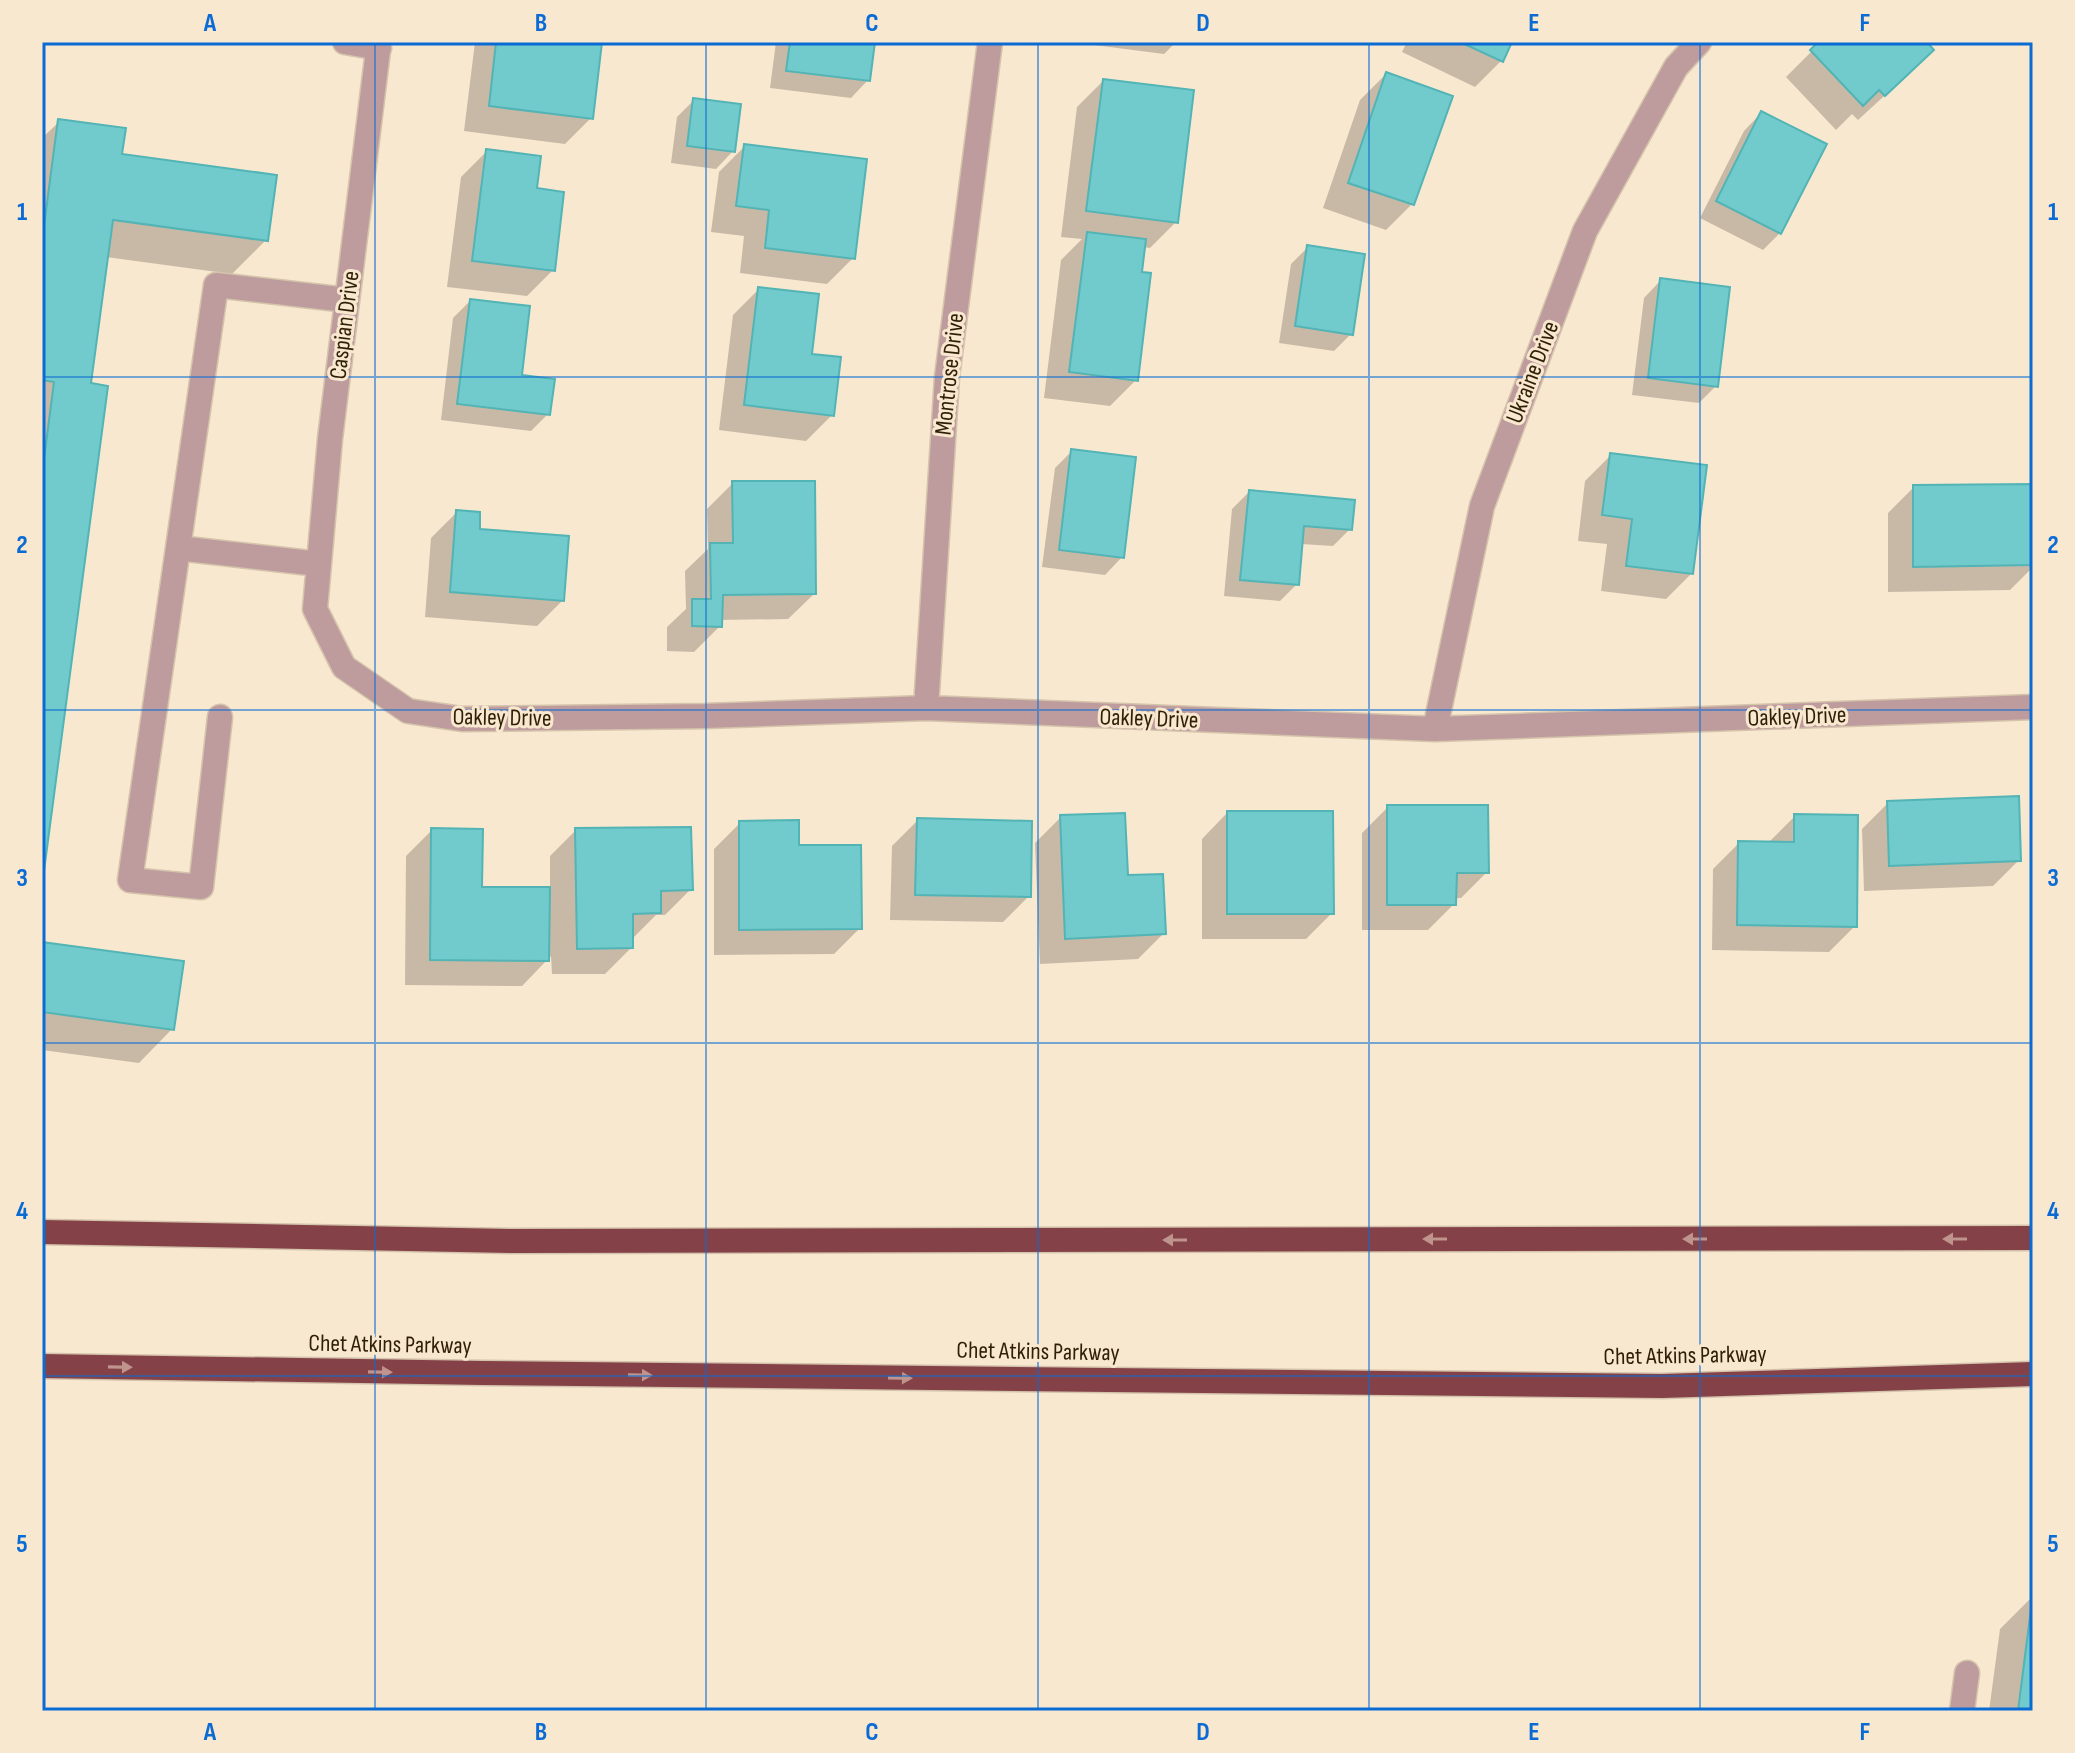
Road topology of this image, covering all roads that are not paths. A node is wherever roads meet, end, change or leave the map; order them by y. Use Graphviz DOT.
graph roads {
  1 [pos="345,42"];
  2 [pos="990,42"];
  3 [pos="1699,42"];
  4 [pos="379,45"];
  5 [pos="347,300"];
  6 [pos="178,548"];
  7 [pos="319,564"];
  8 [pos="315,609"];
  9 [pos="2033,707"];
  10 [pos="926,708"];
  11 [pos="220,717"];
  12 [pos="1435,729"];
  13 [pos="42,1232"];
  14 [pos="2033,1238"];
  15 [pos="42,1366"];
  16 [pos="2033,1374"];
  17 [pos="1967,1673"];
  18 [pos="1962,1711"];
  1 -- 4 [label="street"];
  2 -- 10 [label="street, Montrose Drive"];
  3 -- 12 [label="street, Ukraine Drive"];
  4 -- 5 [label="street, Caspian Drive"];
  5 -- 6 [label="street"];
  5 -- 7 [label="street, Caspian Drive"];
  6 -- 7 [label="street"];
  6 -- 11 [label="street"];
  7 -- 8 [label="street, Caspian Drive"];
  8 -- 10 [label="street, Oakley Drive"];
  9 -- 12 [label="street, Oakley Drive"];
  10 -- 12 [label="street, Oakley Drive"];
  14 -- 13 [label="highway, one-way"];
  15 -- 16 [label="highway, Chet Atkins Parkway, one-way"];
  17 -- 18 [label="street"];
}
